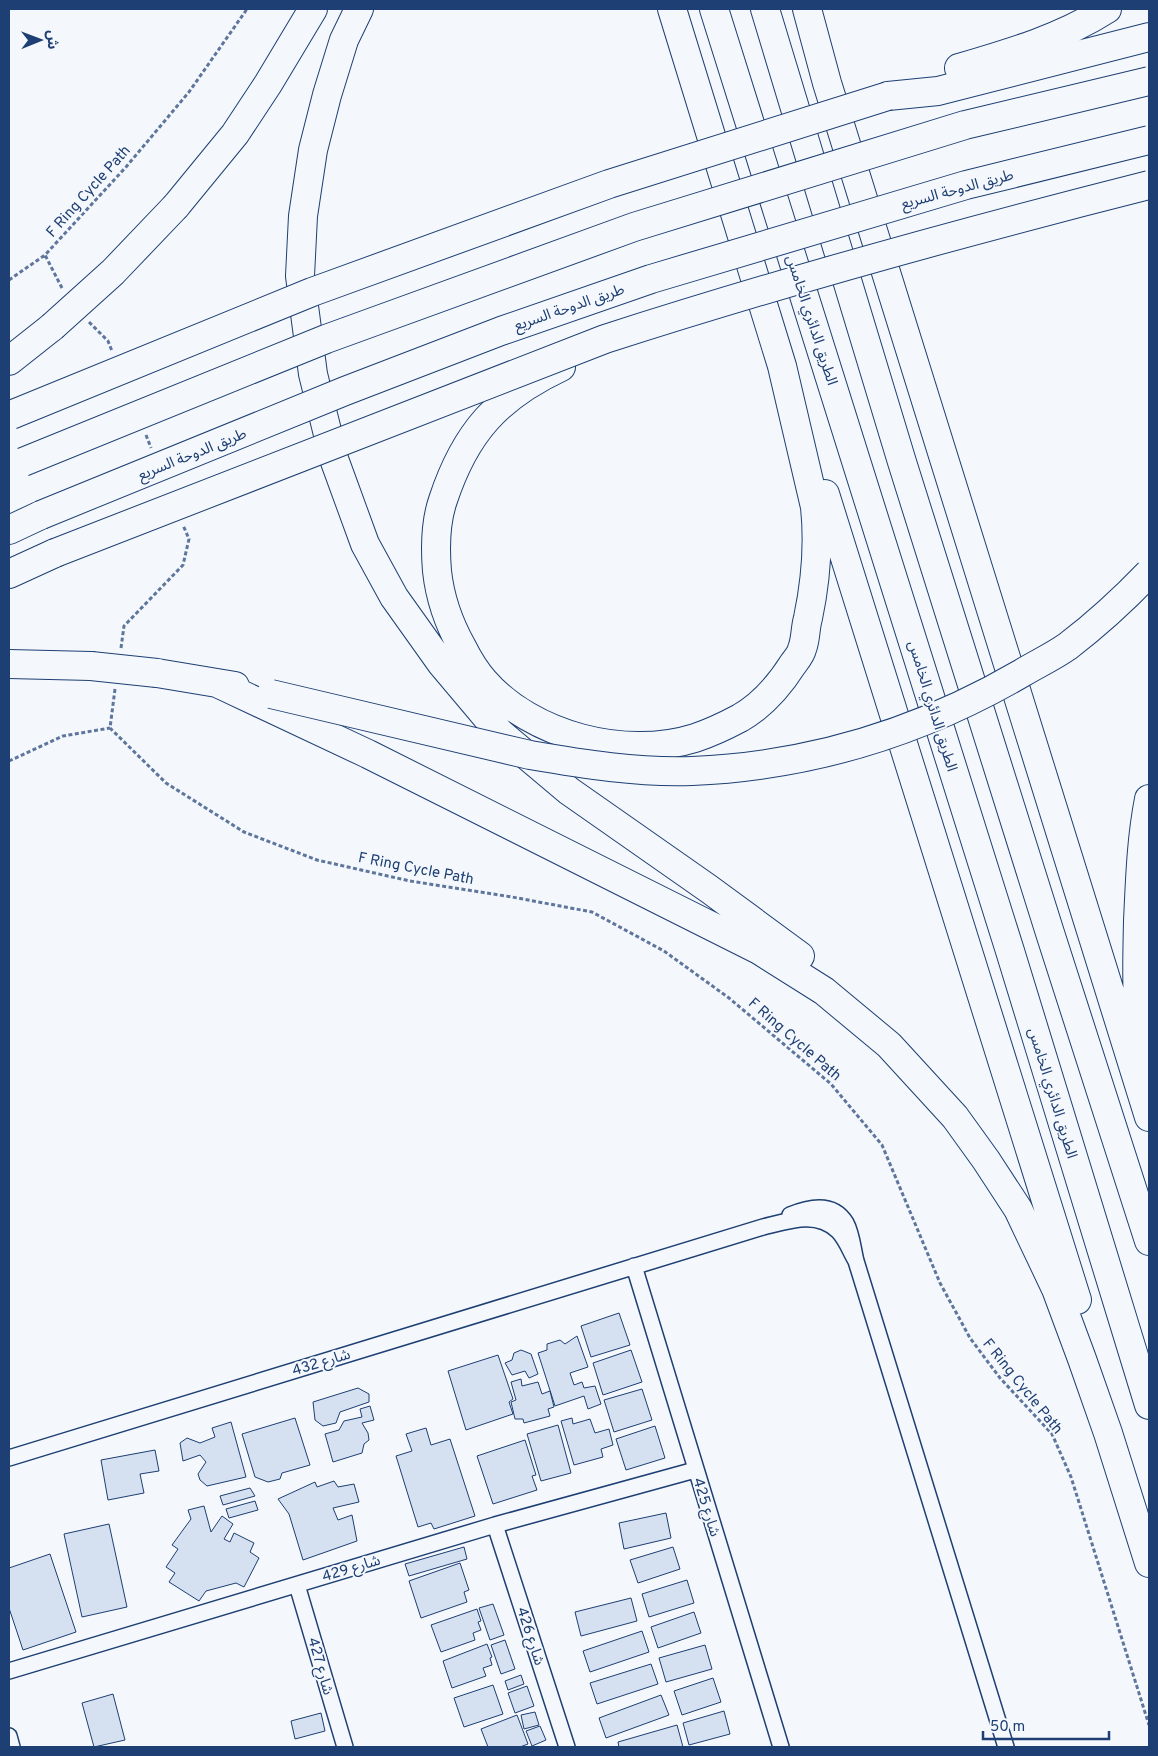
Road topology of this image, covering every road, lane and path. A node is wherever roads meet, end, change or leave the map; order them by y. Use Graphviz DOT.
graph roads {
  1 [pos="247,9"];
  2 [pos="313,9"];
  3 [pos="360,9"];
  4 [pos="672,9"];
  5 [pos="714,9"];
  6 [pos="765,9"];
  7 [pos="807,9"];
  8 [pos="811,9"];
  9 [pos="1107,9"];
  10 [pos="1149,37"];
  11 [pos="1149,81"];
  12 [pos="827,83"];
  13 [pos="888,96"];
  14 [pos="1149,140"];
  15 [pos="1149,185"];
  16 [pos="45,255"];
  17 [pos="9,280"];
  18 [pos="67,294"];
  19 [pos="681,314"];
  20 [pos="88,321"];
  21 [pos="115,359"];
  22 [pos="9,361"];
  23 [pos="782,366"];
  24 [pos="10,415"];
  25 [pos="145,431"];
  26 [pos="152,449"];
  27 [pos="16,465"];
  28 [pos="182,521"];
  29 [pos="9,530"];
  30 [pos="1149,573"];
  31 [pos="9,574"];
  32 [pos="120,654"];
  33 [pos="9,664"];
  34 [pos="116,682"];
  35 [pos="217,683"];
  36 [pos="110,728"];
  37 [pos="9,761"];
  38 [pos="1149,799"];
  39 [pos="889,1045"];
  40 [pos="1149,1072"];
  41 [pos="1149,1117"];
  42 [pos="1149,1241"];
  43 [pos="634,1266"];
  44 [pos="1149,1405"];
  45 [pos="1108,1432"];
  46 [pos="9,1458"];
  47 [pos="695,1470"];
  48 [pos="495,1525"];
  49 [pos="1149,1563"];
  50 [pos="297,1585"];
  51 [pos="9,1672"];
  52 [pos="1149,1725"];
  53 [pos="9,1736"];
  54 [pos="12,1747"];
  55 [pos="345,1747"];
  56 [pos="567,1747"];
  57 [pos="781,1747"];
  58 [pos="1006,1747"];
  1 -- 16 [label="path, F Ring Cycle Path"];
  2 -- 22 [label="highway, bridge"];
  3 -- 39 [label="highway"];
  4 -- 23 [label="highway"];
  5 -- 44 [label="highway, الطريق الدائري الخامس"];
  6 -- 42 [label="highway"];
  7 -- 12 [label="highway"];
  8 -- 12 [label="highway"];
  9 -- 13 [label="highway"];
  10 -- 13 [label="highway"];
  11 -- 27 [label="highway, bridge"];
  12 -- 41 [label="highway"];
  13 -- 24 [label="highway, bridge"];
  14 -- 29 [label="highway, طريق الدوحة السريع, bridge"];
  15 -- 19 [label="highway, bridge"];
  16 -- 17 [label="path"];
  16 -- 18 [label="path, F Ring Cycle Path"];
  19 -- 23 [label="highway, bridge"];
  19 -- 31 [label="highway, bridge"];
  20 -- 21 [label="path"];
  23 -- 45 [label="highway"];
  25 -- 26 [label="path"];
  28 -- 32 [label="path"];
  30 -- 35 [label="highway, bridge"];
  33 -- 35 [label="highway, bridge"];
  34 -- 36 [label="path"];
  35 -- 39 [label="highway"];
  36 -- 37 [label="path"];
  36 -- 52 [label="path, F Ring Cycle Path"];
  38 -- 40 [label="highway"];
  39 -- 45 [label="highway"];
  43 -- 46 [label="street, شارع 432"];
  43 -- 47 [label="street, شارع 425"];
  43 -- 58 [label="street, شارع 432"];
  45 -- 49 [label="highway"];
  47 -- 48 [label="street, شارع 429"];
  47 -- 57 [label="street, شارع 425"];
  48 -- 50 [label="street, شارع 429"];
  48 -- 56 [label="street, شارع 426"];
  50 -- 51 [label="street, شارع 429"];
  50 -- 55 [label="street, شارع 427"];
  53 -- 54 [label="street"];
}
